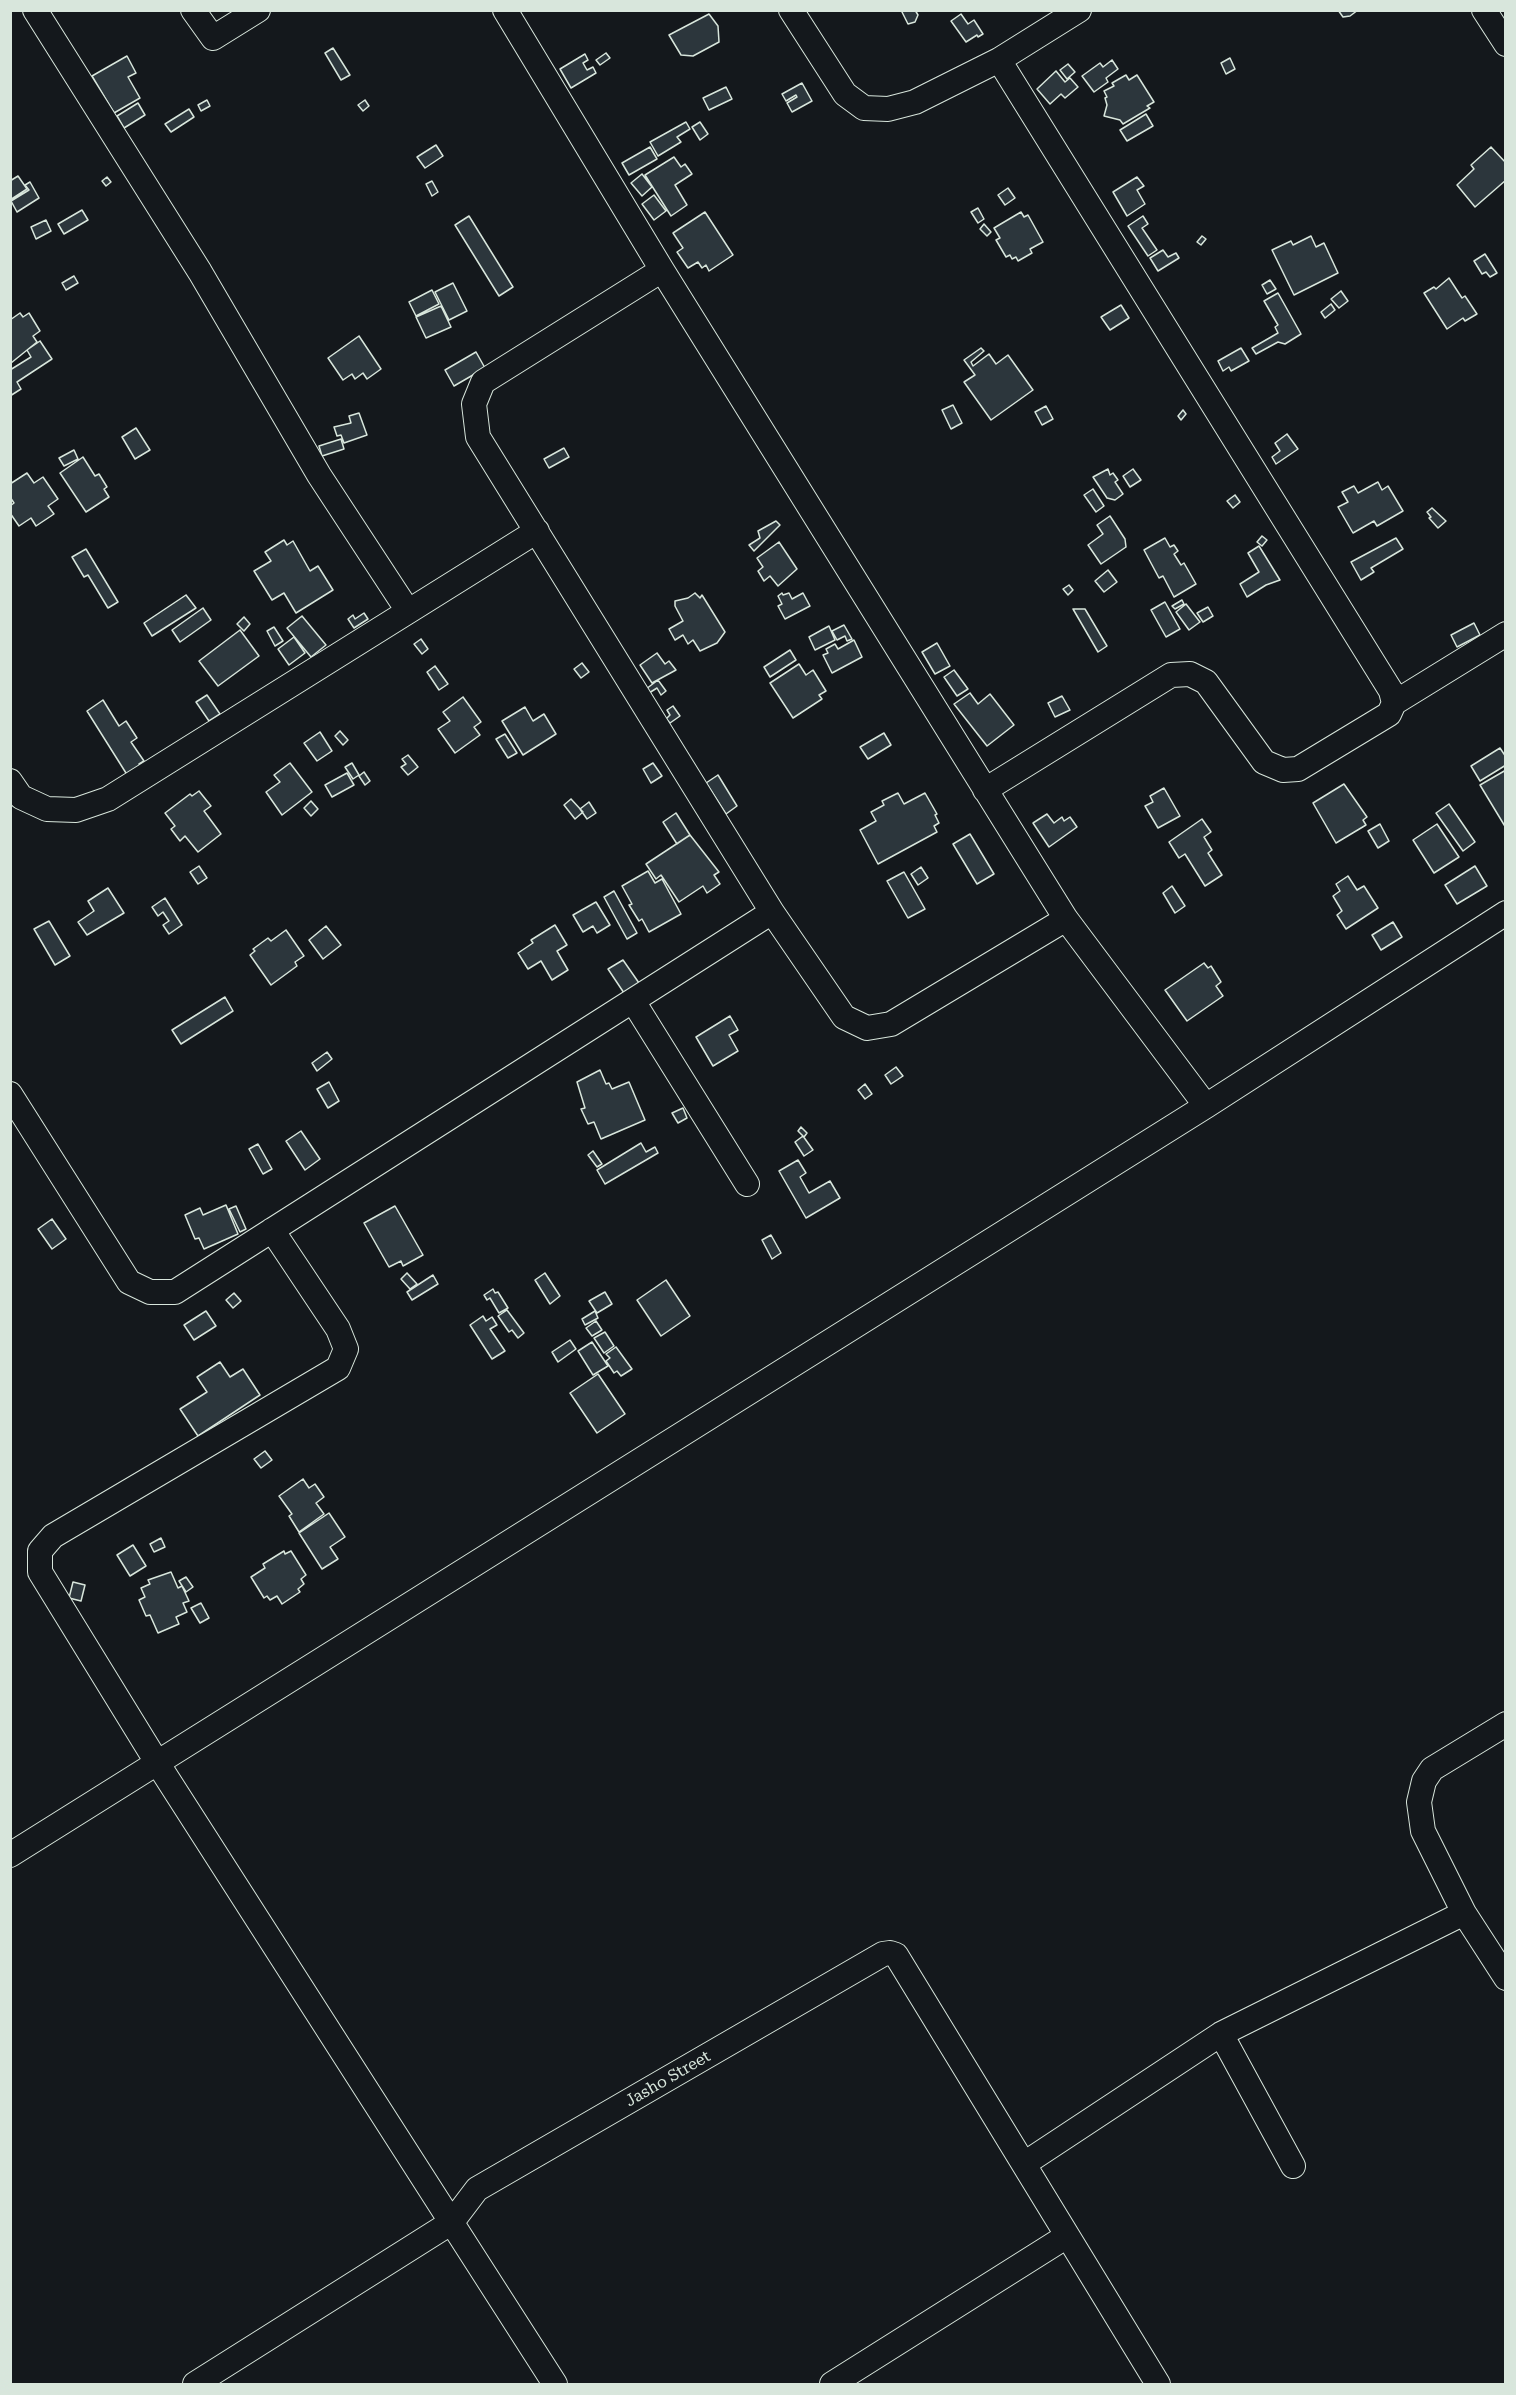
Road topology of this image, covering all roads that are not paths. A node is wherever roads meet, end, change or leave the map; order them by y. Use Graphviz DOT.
graph roads {
  1 [pos="35,10"];
  2 [pos="193,10"];
  3 [pos="258,10"];
  4 [pos="505,10"];
  5 [pos="791,10"];
  6 [pos="1079,10"];
  7 [pos="1484,10"];
  8 [pos="1506,44"];
  9 [pos="999,60"];
  10 [pos="662,270"];
  11 [pos="537,531"];
  12 [pos="408,611"];
  13 [pos="1506,634"];
  14 [pos="1394,702"];
  15 [pos="10,781"];
  16 [pos="985,790"];
  17 [pos="772,912"];
  18 [pos="1066,919"];
  19 [pos="1503,922"];
  20 [pos="633,1001"];
  21 [pos="10,1094"];
  22 [pos="1206,1106"];
  23 [pos="747,1184"];
  24 [pos="272,1230"];
  25 [pos="1506,1724"];
  26 [pos="158,1764"];
  27 [pos="10,1855"];
  28 [pos="1464,1913"];
  29 [pos="1506,1978"];
  30 [pos="1221,2034"];
  31 [pos="1024,2164"];
  32 [pos="1293,2166"];
  33 [pos="452,2222"];
  34 [pos="1067,2235"];
  35 [pos="846,2381"];
  36 [pos="195,2385"];
  37 [pos="555,2385"];
  38 [pos="1158,2385"];
  1 -- 12 [label="street"];
  2 -- 3 [label="street"];
  4 -- 10 [label="street"];
  5 -- 9 [label="street"];
  6 -- 9 [label="street"];
  7 -- 8 [label="street"];
  9 -- 14 [label="street"];
  10 -- 11 [label="street"];
  10 -- 16 [label="street"];
  11 -- 12 [label="street"];
  11 -- 17 [label="street"];
  12 -- 15 [label="street"];
  13 -- 14 [label="street"];
  14 -- 16 [label="street"];
  16 -- 18 [label="street"];
  17 -- 18 [label="street"];
  17 -- 20 [label="street"];
  18 -- 22 [label="street"];
  19 -- 22 [label="street"];
  20 -- 23 [label="street"];
  20 -- 24 [label="street"];
  21 -- 24 [label="street"];
  22 -- 26 [label="street"];
  24 -- 26 [label="street"];
  25 -- 28 [label="street"];
  26 -- 27 [label="street"];
  26 -- 33 [label="street"];
  28 -- 29 [label="street"];
  28 -- 30 [label="street"];
  30 -- 31 [label="street"];
  30 -- 32 [label="street"];
  31 -- 33 [label="street, Jasho Street"];
  31 -- 34 [label="street"];
  33 -- 36 [label="street"];
  33 -- 37 [label="street"];
  34 -- 35 [label="street"];
  34 -- 38 [label="street"];
}
